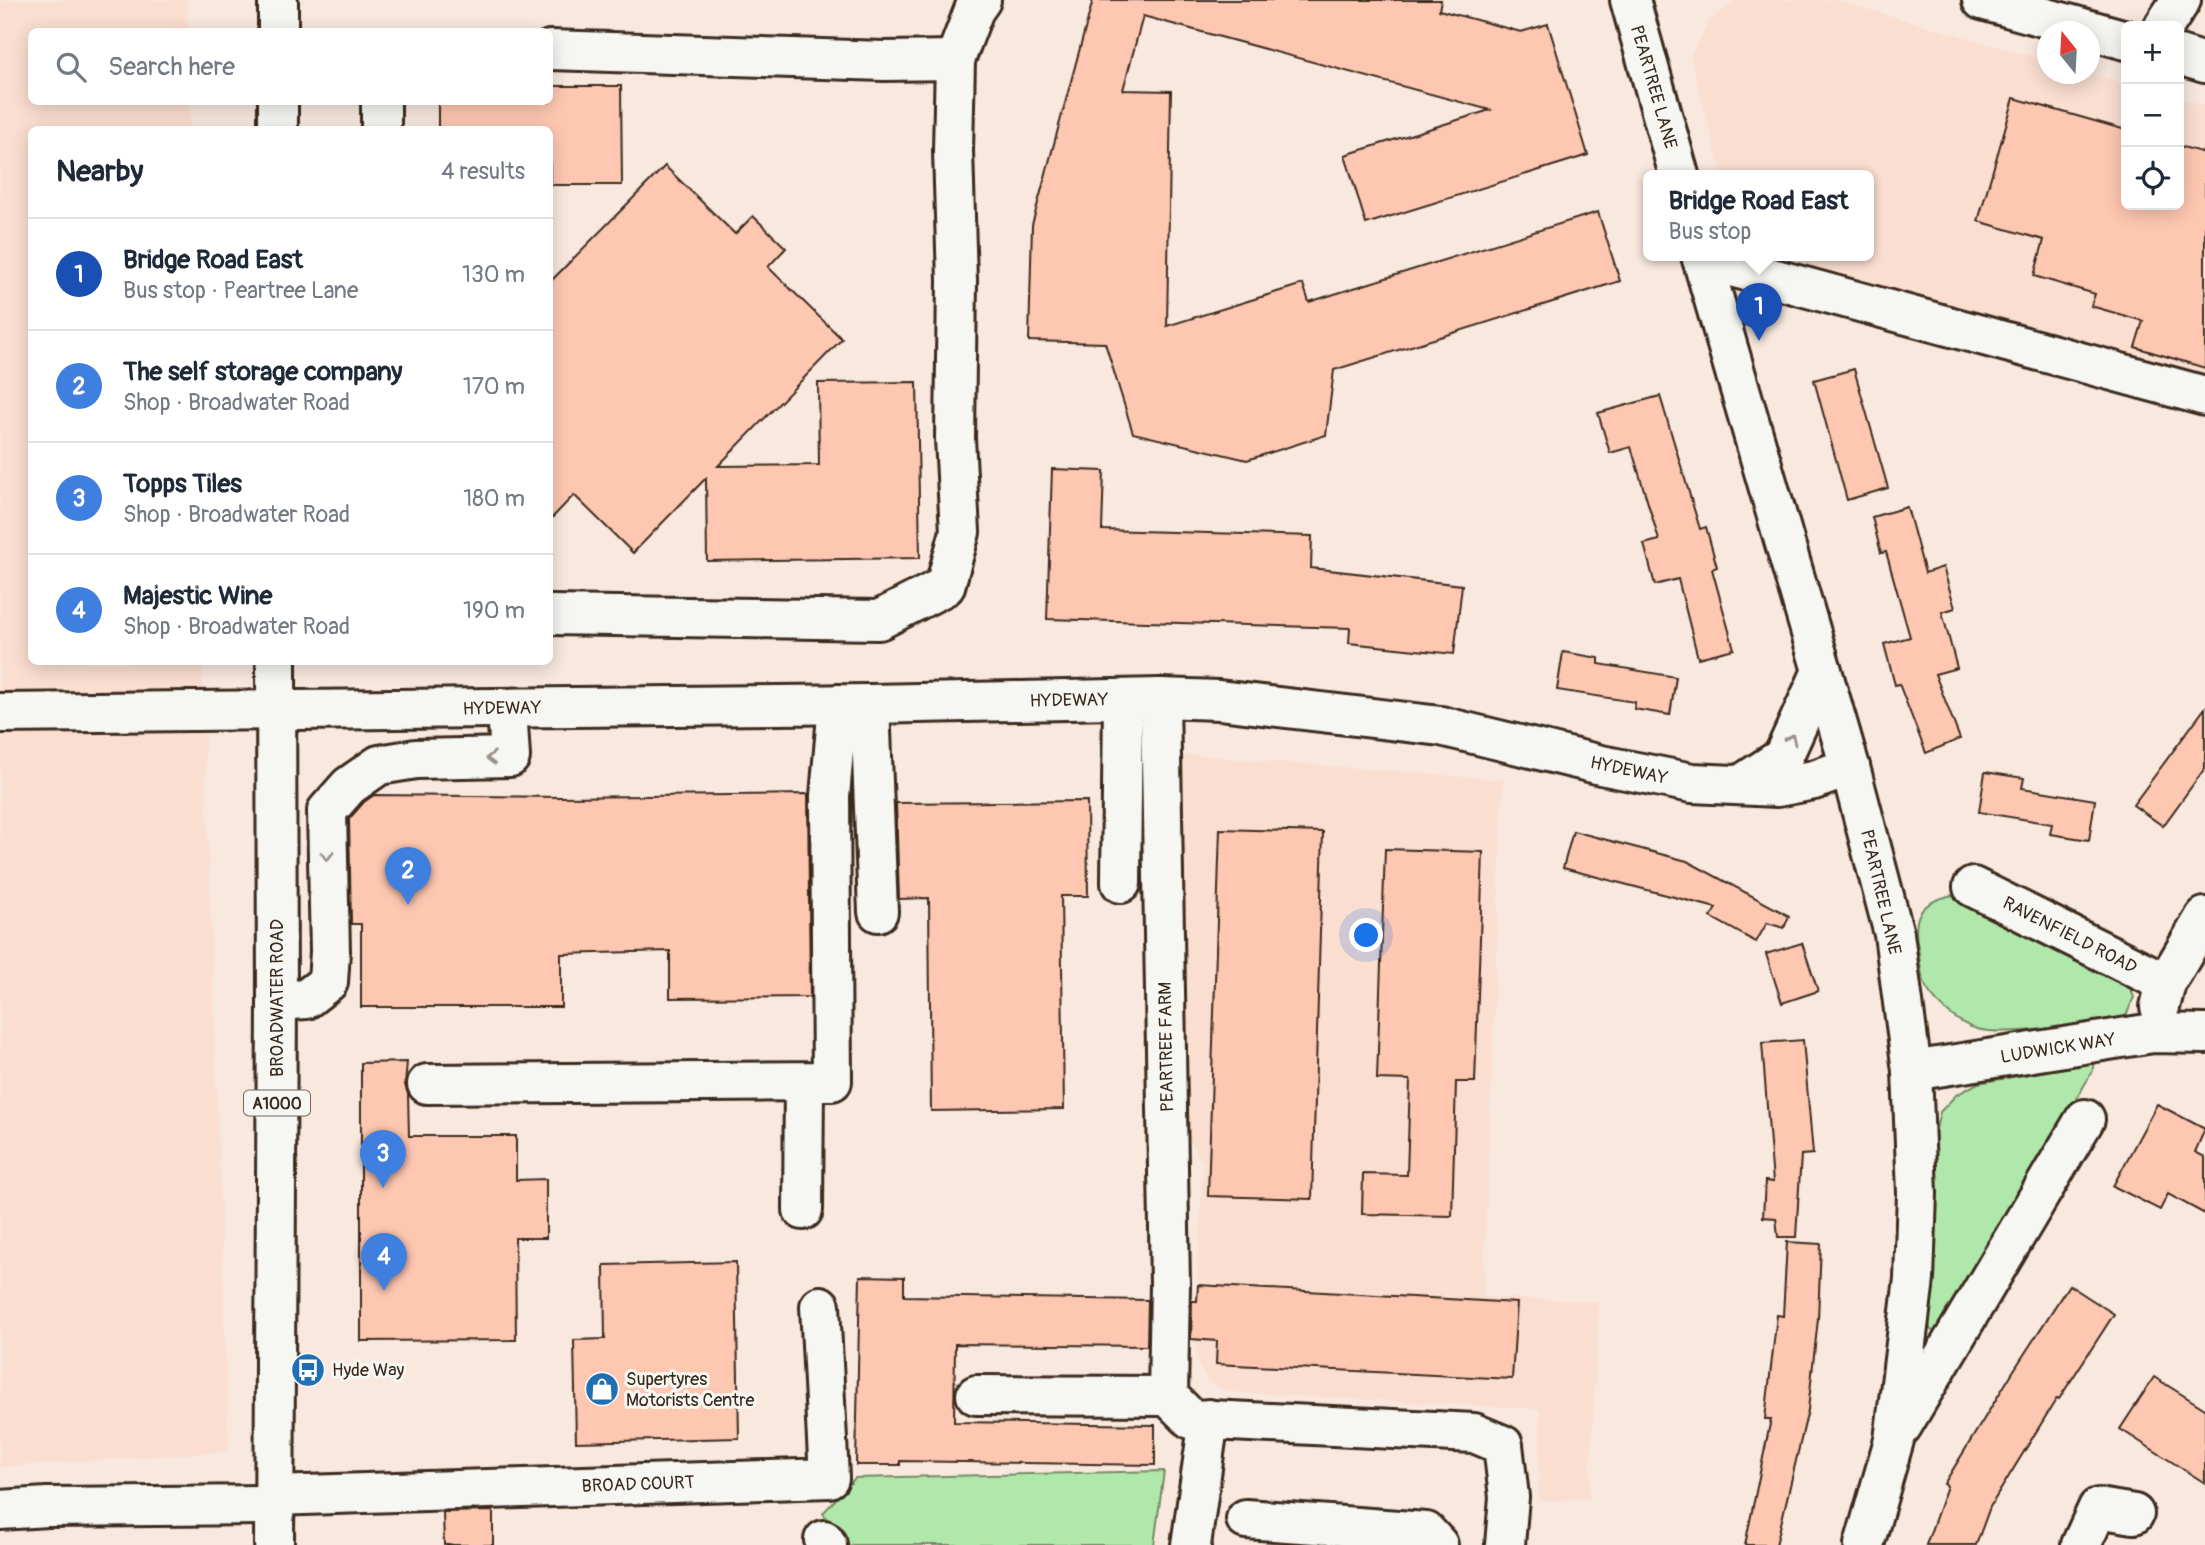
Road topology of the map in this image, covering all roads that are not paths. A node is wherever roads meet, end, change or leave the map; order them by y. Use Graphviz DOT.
graph roads {
  1 [pos="278,0"];
  2 [pos="981,0"];
  3 [pos="1630,0"];
  4 [pos="1982,0"];
  5 [pos="2181,0"];
  6 [pos="2167,21"];
  7 [pos="278,28"];
  8 [pos="2121,39"];
  9 [pos="553,50"];
  10 [pos="2184,57"];
  11 [pos="955,60"];
  12 [pos="2205,63"];
  13 [pos="278,105"];
  14 [pos="381,105"];
  15 [pos="278,126"];
  16 [pos="381,126"];
  17 [pos="1678,170"];
  18 [pos="1702,261"];
  19 [pos="1716,261"];
  20 [pos="2205,396"];
  21 [pos="553,615"];
  22 [pos="276,665"];
  23 [pos="1822,671"];
  24 [pos="1160,698"];
  25 [pos="1123,699"];
  26 [pos="854,704"];
  27 [pos="507,708"];
  28 [pos="276,711"];
  29 [pos="0,713"];
  30 [pos="1850,767"];
  31 [pos="1742,784"];
  32 [pos="1121,883"];
  33 [pos="1973,887"];
  34 [pos="878,912"];
  35 [pos="2205,918"];
  36 [pos="2166,983"];
  37 [pos="277,1001"];
  38 [pos="2153,1033"];
  39 [pos="2205,1034"];
  40 [pos="1912,1071"];
  41 [pos="804,1082"];
  42 [pos="427,1084"];
  43 [pos="2085,1119"];
  44 [pos="803,1210"];
  45 [pos="820,1306"];
  46 [pos="976,1395"];
  47 [pos="1168,1396"];
  48 [pos="1209,1419"];
  49 [pos="1894,1440"];
  50 [pos="274,1500"];
  51 [pos="0,1510"];
  52 [pos="2134,1514"];
  53 [pos="1246,1519"];
  54 [pos="274,1545"];
  55 [pos="1191,1545"];
  56 [pos="1438,1545"];
  57 [pos="1505,1545"];
  58 [pos="1864,1545"];
  59 [pos="2081,1545"];
  1 -- 7 [label="street"];
  2 -- 11 [label="street"];
  3 -- 17 [label="street, PEARTREE LANE"];
  4 -- 8 [label="street"];
  5 -- 6 [label="street"];
  9 -- 11 [label="street"];
  10 -- 12 [label="street"];
  11 -- 21 [label="street"];
  13 -- 15 [label="street"];
  14 -- 16 [label="street"];
  18 -- 23 [label="street, PEARTREE LANE"];
  19 -- 20 [label="street"];
  22 -- 28 [label="street, BROADWATER ROAD / A1000"];
  23 -- 30 [label="street, PEARTREE LANE"];
  31 -- 23 [label="street, one-way"];
  24 -- 25 [label="street, HYDEWAY"];
  24 -- 31 [label="street, HYDEWAY"];
  24 -- 47 [label="street, PEARTREE FARM"];
  25 -- 26 [label="street, HYDEWAY"];
  25 -- 32 [label="street"];
  26 -- 27 [label="street, HYDEWAY"];
  26 -- 34 [label="street"];
  26 -- 41 [label="street"];
  27 -- 28 [label="street, HYDEWAY"];
  27 -- 37 [label="street, one-way"];
  28 -- 29 [label="street, HYDEWAY"];
  28 -- 37 [label="street, BROADWATER ROAD / A1000"];
  30 -- 31 [label="street, HYDEWAY"];
  30 -- 40 [label="street, PEARTREE LANE"];
  33 -- 36 [label="street, RAVENFIELD ROAD"];
  35 -- 36 [label="street"];
  36 -- 38 [label="street"];
  37 -- 50 [label="street, BROADWATER ROAD / A1000"];
  38 -- 39 [label="street, LUDWICK WAY"];
  38 -- 40 [label="street, LUDWICK WAY"];
  40 -- 49 [label="street, PEARTREE LANE"];
  41 -- 42 [label="street"];
  41 -- 44 [label="street"];
  43 -- 49 [label="street"];
  45 -- 50 [label="street, BROAD COURT"];
  46 -- 47 [label="street"];
  47 -- 48 [label="street"];
  48 -- 55 [label="street"];
  48 -- 57 [label="street"];
  49 -- 58 [label="street, PEARTREE LANE"];
  50 -- 51 [label="street"];
  50 -- 54 [label="street, BROADWATER ROAD / A1000"];
  52 -- 59 [label="street"];
  53 -- 56 [label="street"];
}
